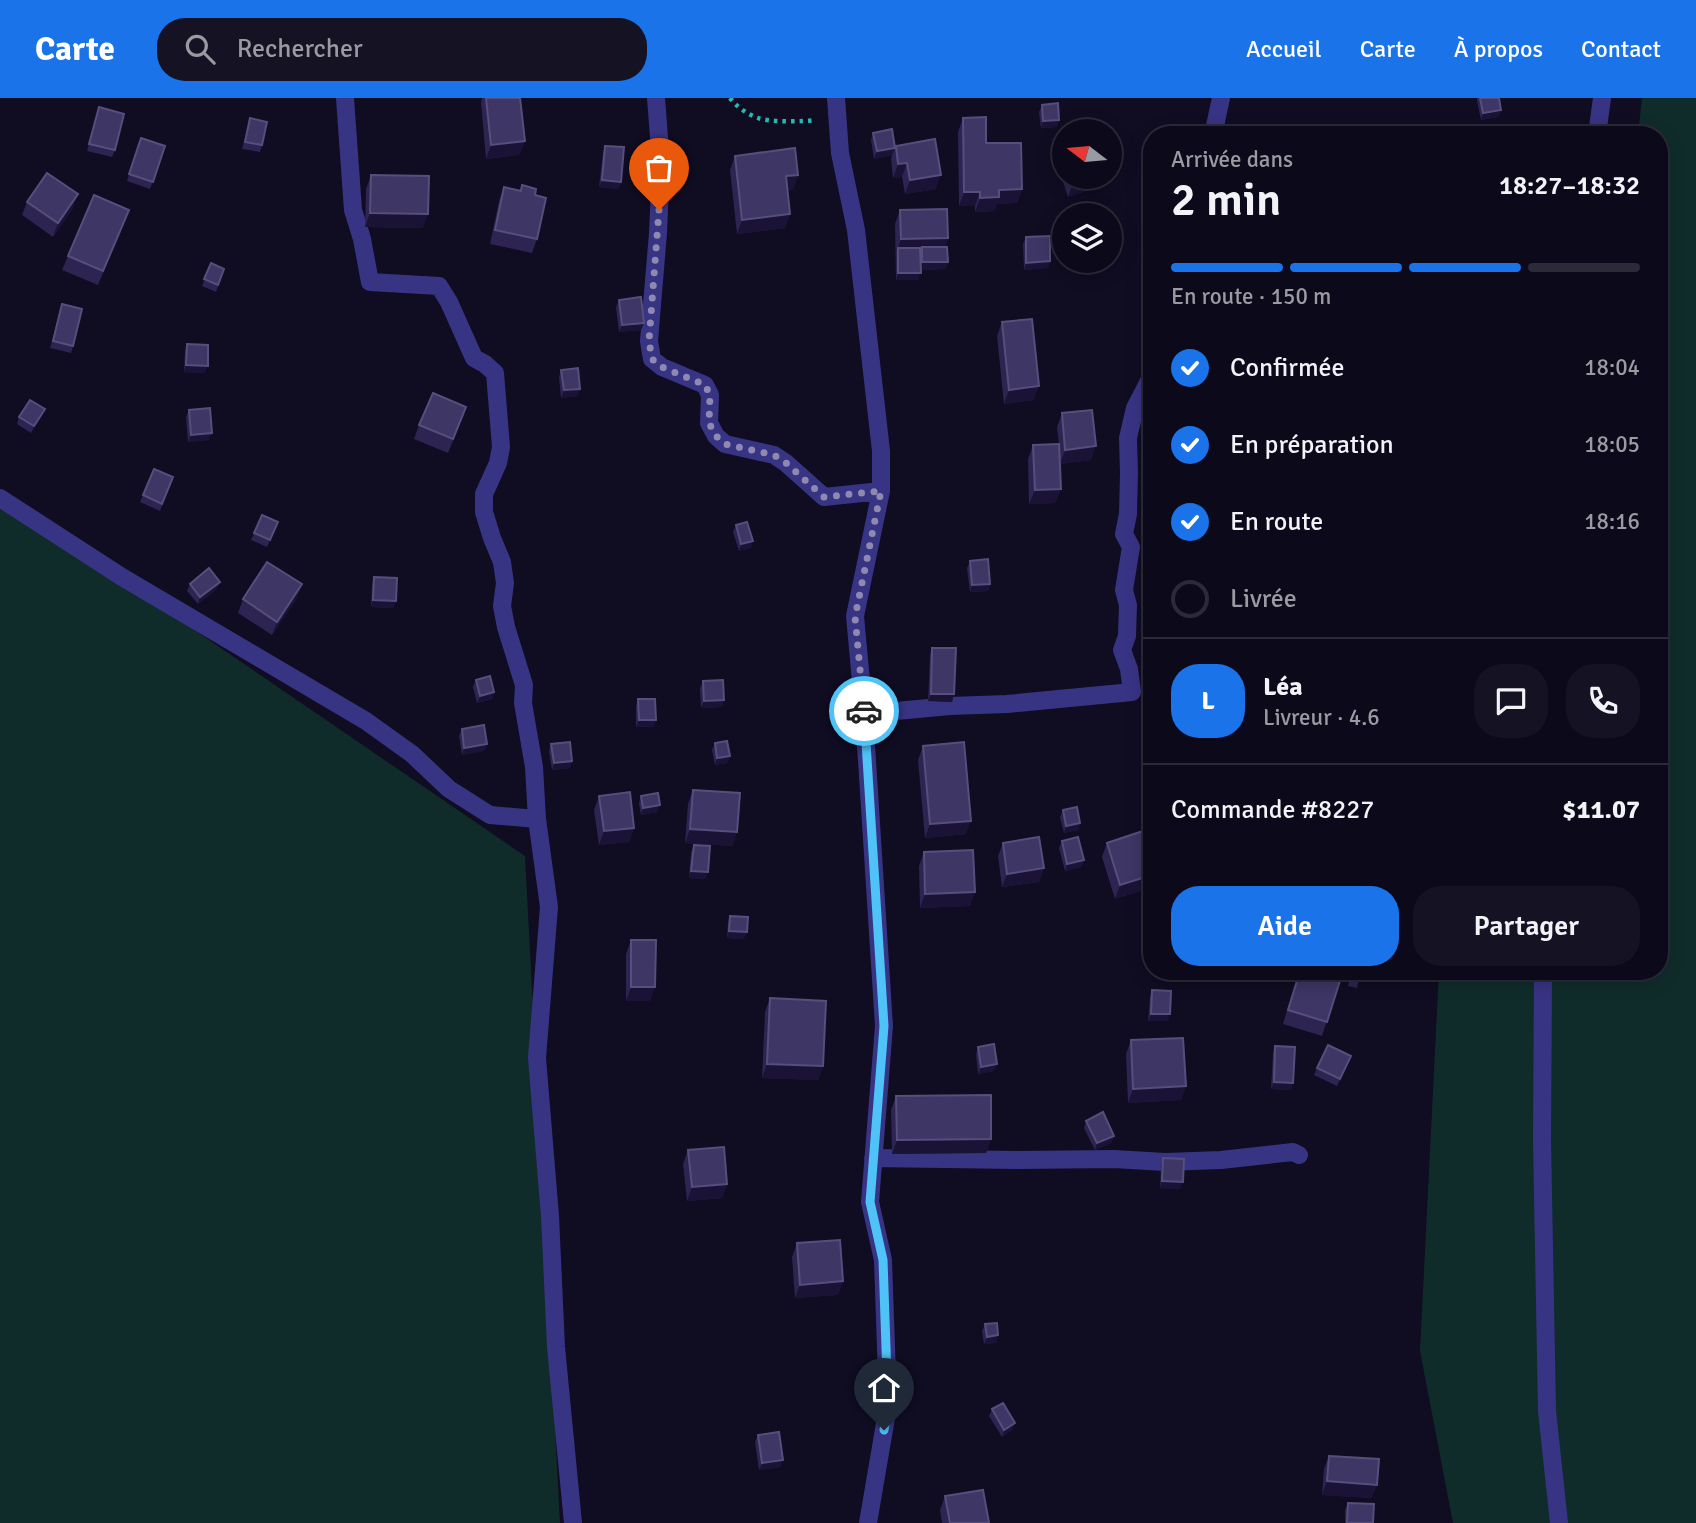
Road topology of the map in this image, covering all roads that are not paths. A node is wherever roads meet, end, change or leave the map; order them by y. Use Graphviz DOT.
graph roads {
  1 [pos="345,98"];
  2 [pos="656,98"];
  3 [pos="1221,98"];
  4 [pos="1602,98"];
  5 [pos="836,107"];
  6 [pos="1215,126"];
  7 [pos="1598,126"];
  8 [pos="1143,392"];
  9 [pos="881,491"];
  10 [pos="0,498"];
  11 [pos="864,714"];
  12 [pos="537,819"];
  13 [pos="1543,980"];
  14 [pos="1299,1155"];
  15 [pos="873,1158"];
  16 [pos="573,1523"];
  17 [pos="867,1523"];
  18 [pos="1559,1523"];
  1 -- 12 [label="street"];
  2 -- 9 [label="street"];
  3 -- 6 [label="street"];
  4 -- 7 [label="street"];
  5 -- 9 [label="street"];
  8 -- 11 [label="street"];
  9 -- 11 [label="street"];
  10 -- 12 [label="street"];
  11 -- 15 [label="street"];
  12 -- 16 [label="street"];
  13 -- 18 [label="street"];
  14 -- 15 [label="street"];
  15 -- 17 [label="street"];
}
